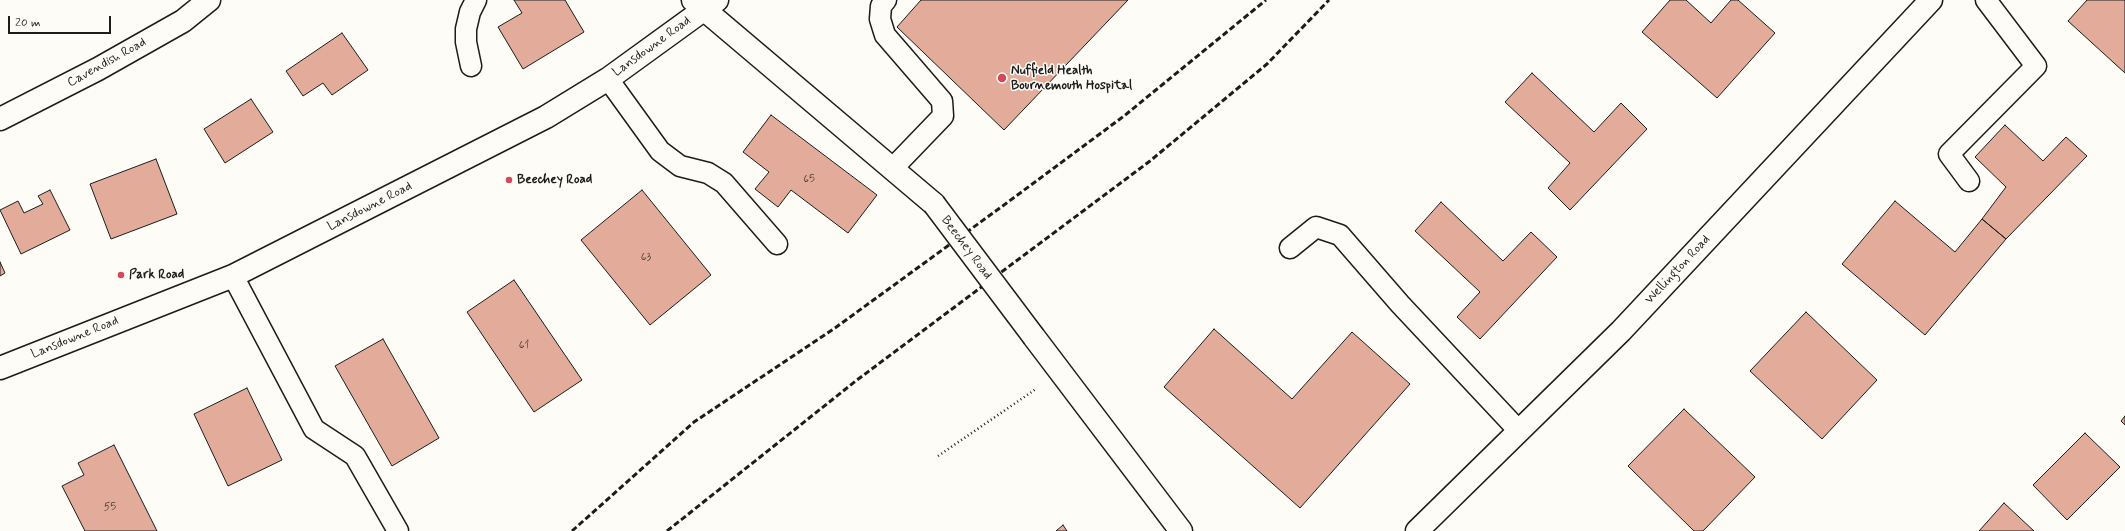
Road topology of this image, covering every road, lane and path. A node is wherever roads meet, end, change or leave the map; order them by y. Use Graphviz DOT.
graph roads {
  1 [pos="209,0"];
  2 [pos="476,0"];
  3 [pos="886,0"];
  4 [pos="1931,0"];
  5 [pos="1986,0"];
  6 [pos="705,3"];
  7 [pos="471,66"];
  8 [pos="608,79"];
  9 [pos="0,119"];
  10 [pos="892,169"];
  11 [pos="1969,181"];
  12 [pos="776,244"];
  13 [pos="1290,248"];
  14 [pos="233,276"];
  15 [pos="0,368"];
  16 [pos="1061,372"];
  17 [pos="1519,431"];
  18 [pos="938,456"];
  19 [pos="398,531"];
  20 [pos="1181,531"];
  21 [pos="1417,531"];
  1 -- 9 [label="street, Cavendish Road"];
  2 -- 7 [label="lane"];
  3 -- 10 [label="lane"];
  4 -- 17 [label="street, Wellington Road"];
  5 -- 11 [label="lane"];
  6 -- 8 [label="street, Lansdowne Road"];
  6 -- 10 [label="street, Beechey Road"];
  8 -- 12 [label="lane"];
  8 -- 14 [label="street, Lansdowne Road"];
  10 -- 16 [label="street, Beechey Road, bridge"];
  13 -- 17 [label="lane"];
  14 -- 15 [label="street, Lansdowne Road"];
  14 -- 19 [label="lane"];
  16 -- 18 [label="path"];
  16 -- 20 [label="street, Beechey Road"];
  17 -- 21 [label="street, Wellington Road"];
}
